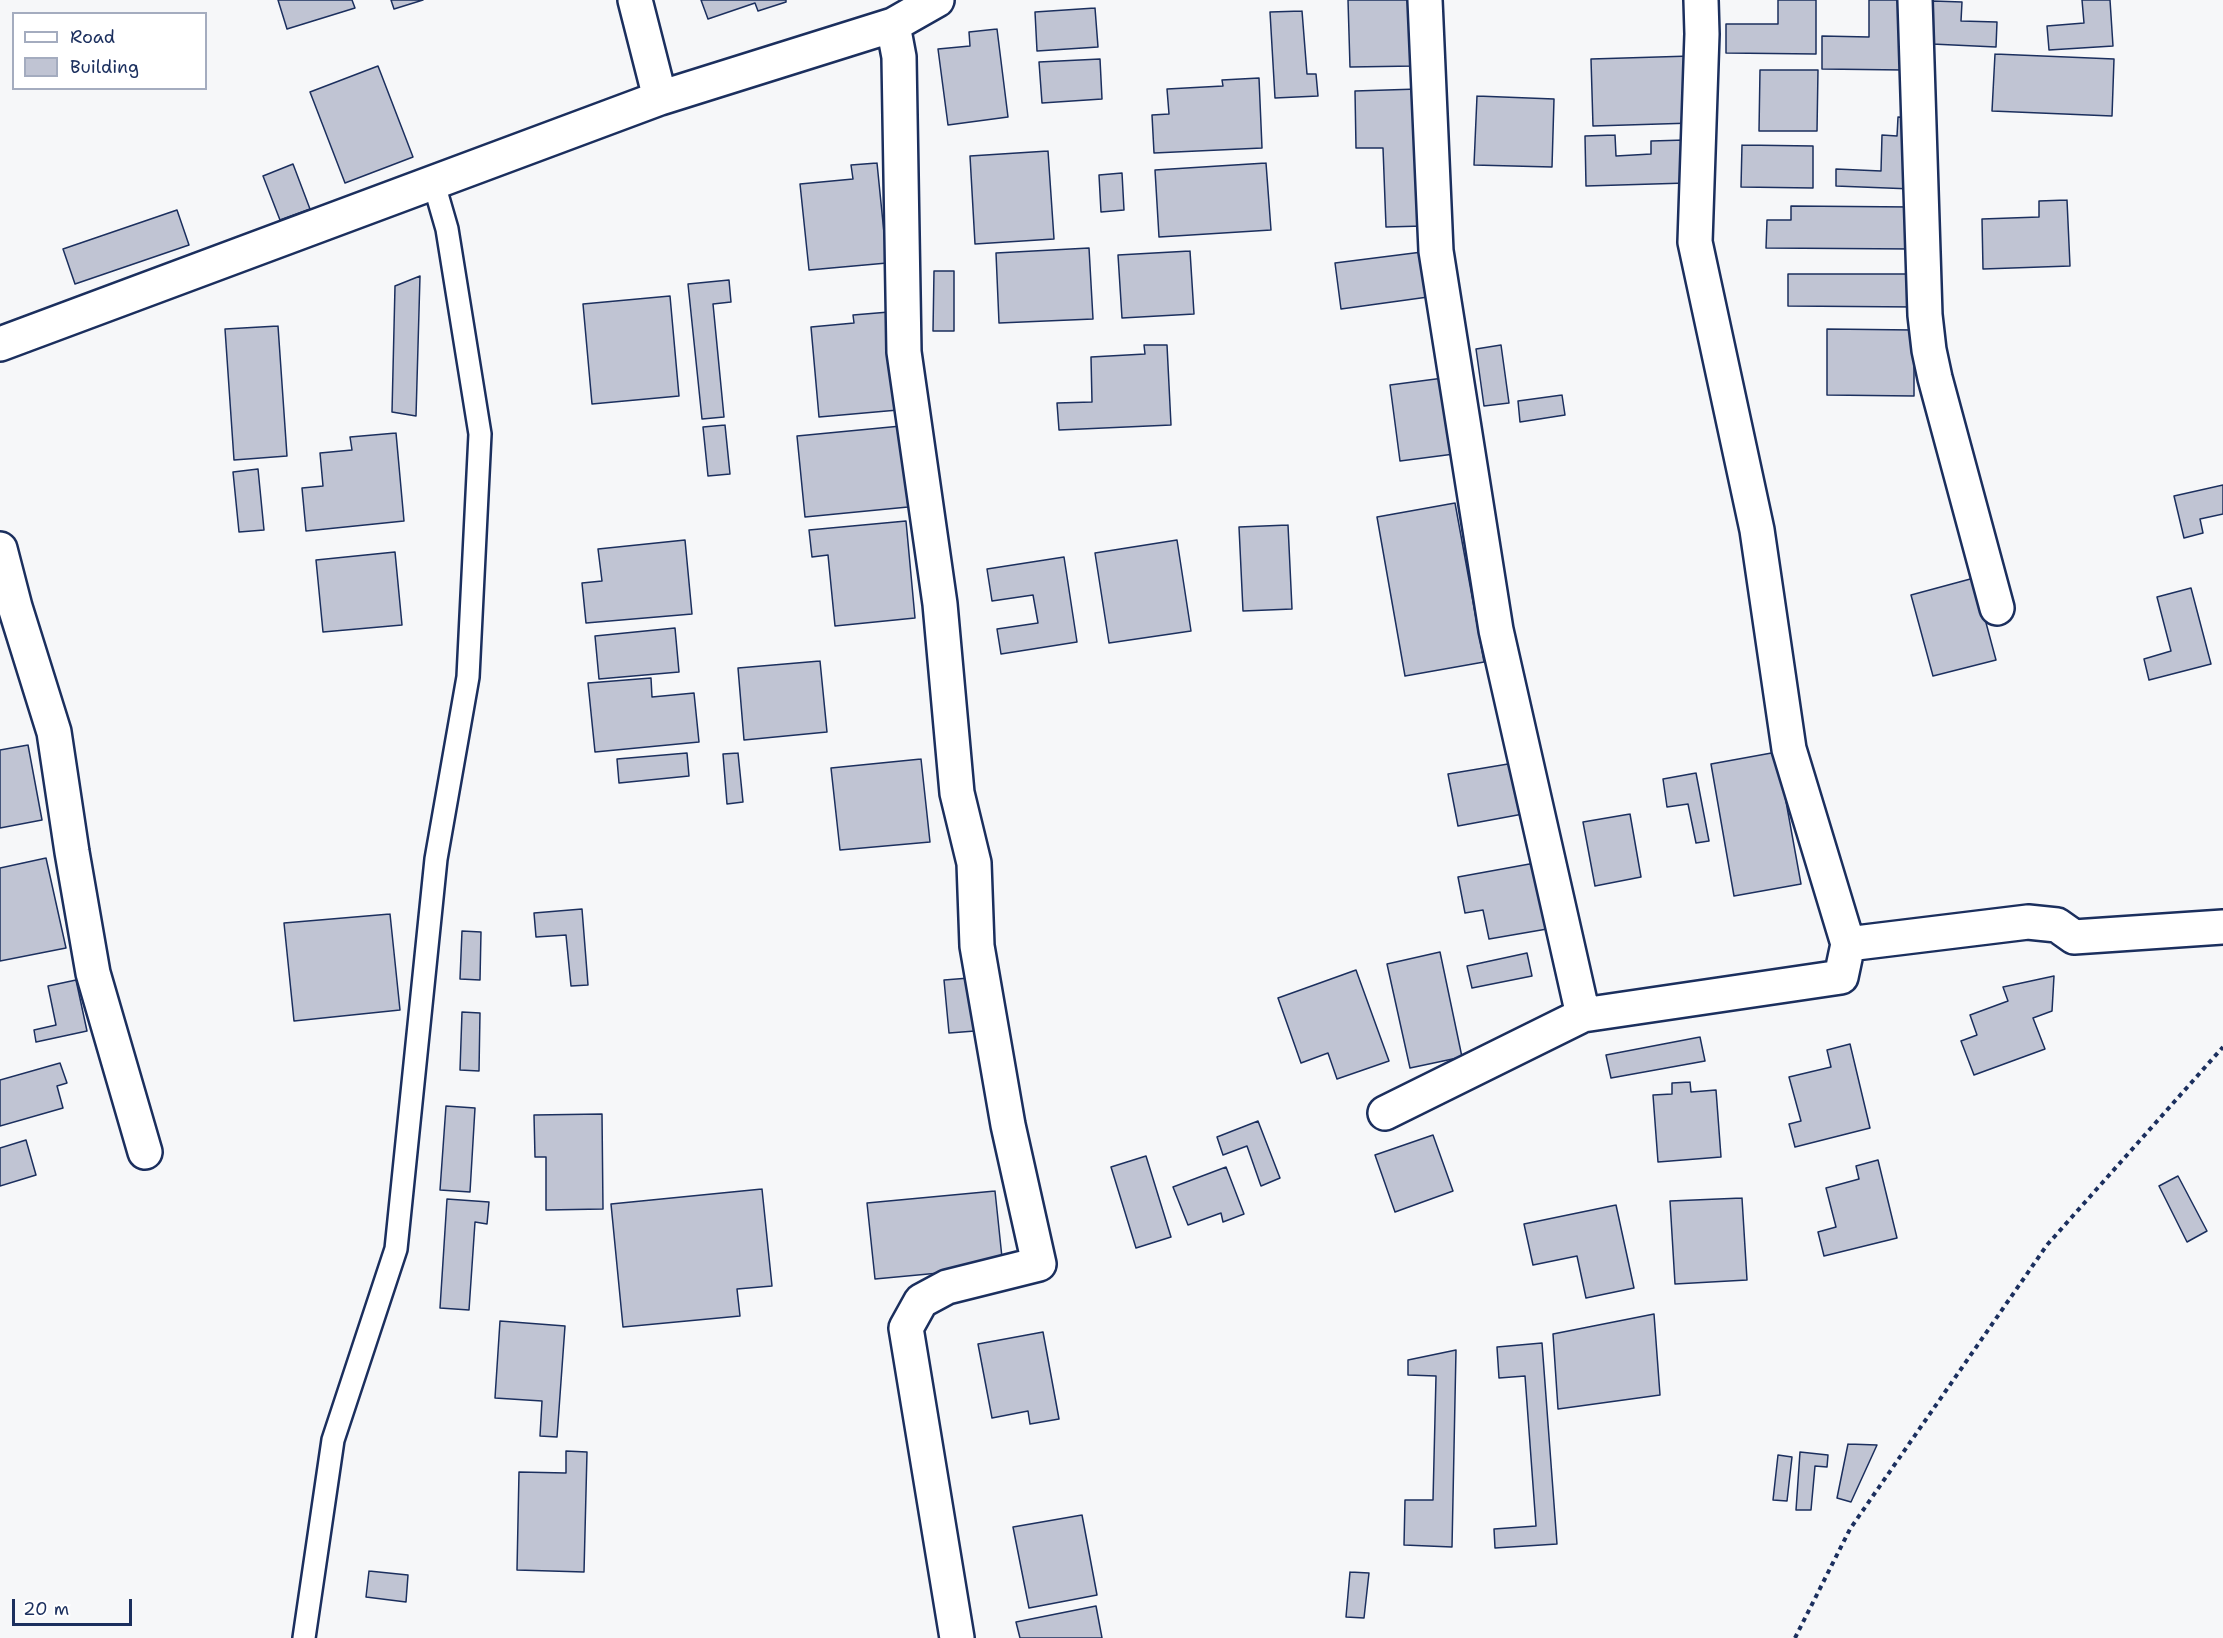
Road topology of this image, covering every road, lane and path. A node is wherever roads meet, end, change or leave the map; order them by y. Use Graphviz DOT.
graph roads {
  1 [pos="635,0"];
  2 [pos="937,0"];
  3 [pos="1425,0"];
  4 [pos="1701,0"];
  5 [pos="1915,0"];
  6 [pos="893,25"];
  7 [pos="660,98"];
  8 [pos="434,184"];
  9 [pos="0,344"];
  10 [pos="0,549"];
  11 [pos="1997,608"];
  12 [pos="2223,927"];
  13 [pos="1848,944"];
  14 [pos="1583,1015"];
  15 [pos="2223,1047"];
  16 [pos="1385,1113"];
  17 [pos="145,1152"];
  18 [pos="304,1638"];
  19 [pos="957,1638"];
  20 [pos="1795,1638"];
  1 -- 7 [label="street"];
  2 -- 6 [label="street"];
  3 -- 14 [label="street"];
  4 -- 13 [label="street"];
  5 -- 11 [label="street"];
  6 -- 7 [label="street"];
  6 -- 19 [label="street"];
  7 -- 8 [label="street"];
  8 -- 9 [label="street"];
  8 -- 18 [label="lane"];
  10 -- 17 [label="street"];
  12 -- 13 [label="street"];
  13 -- 14 [label="street"];
  14 -- 16 [label="street"];
  15 -- 20 [label="path"];
}
